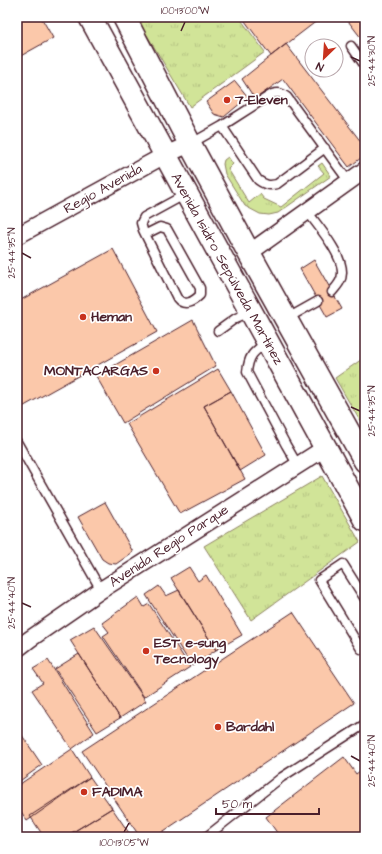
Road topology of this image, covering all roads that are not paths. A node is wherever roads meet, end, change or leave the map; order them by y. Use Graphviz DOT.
graph roads {
  1 [pos="90,17"];
  2 [pos="124,17"];
  3 [pos="351,46"];
  4 [pos="365,66"];
  5 [pos="222,126"];
  6 [pos="190,144"];
  7 [pos="325,148"];
  8 [pos="166,155"];
  9 [pos="365,170"];
  10 [pos="349,182"];
  11 [pos="186,194"];
  12 [pos="307,211"];
  13 [pos="146,234"];
  14 [pos="17,236"];
  15 [pos="249,253"];
  16 [pos="332,292"];
  17 [pos="318,301"];
  18 [pos="250,311"];
  19 [pos="285,319"];
  20 [pos="218,331"];
  21 [pos="267,342"];
  22 [pos="17,442"];
  23 [pos="325,448"];
  24 [pos="363,451"];
  25 [pos="297,464"];
  26 [pos="365,520"];
  27 [pos="101,590"];
  28 [pos="365,599"];
  29 [pos="17,649"];
  30 [pos="365,650"];
  31 [pos="365,724"];
  32 [pos="206,837"];
  1 -- 8 [label="main road, Avenida Isidro Sepúlveda Martínez"];
  2 -- 6 [label="main road, Avenida Isidro Sepúlveda Martínez"];
  3 -- 4 [label="lane"];
  5 -- 6 [label="lane"];
  5 -- 7 [label="lane"];
  5 -- 7 [label="lane"];
  6 -- 8 [label="street, Regio Avenida"];
  6 -- 15 [label="main road, Avenida Isidro Sepúlveda Martínez"];
  7 -- 10 [label="lane"];
  8 -- 11 [label="main road, Avenida Isidro Sepúlveda Martínez"];
  8 -- 14 [label="street, Regio Avenida"];
  9 -- 10 [label="street"];
  10 -- 12 [label="street"];
  11 -- 13 [label="lane"];
  11 -- 18 [label="main road, Avenida Isidro Sepúlveda Martínez"];
  12 -- 15 [label="street"];
  12 -- 16 [label="lane"];
  13 -- 13 [label="lane"];
  15 -- 19 [label="main road, Avenida Isidro Sepúlveda Martínez"];
  17 -- 19 [label="lane"];
  18 -- 20 [label="lane"];
  18 -- 21 [label="main road, Avenida Isidro Sepúlveda Martínez"];
  19 -- 24 [label="main road, Avenida Isidro Sepúlveda Martínez"];
  21 -- 23 [label="main road, Avenida Isidro Sepúlveda Martínez"];
  21 -- 25 [label="lane"];
  22 -- 27 [label="lane"];
  23 -- 25 [label="street, Avenida Regio Parque"];
  23 -- 26 [label="main road, Avenida Isidro Sepúlveda Martínez"];
  25 -- 27 [label="street, Avenida Regio Parque"];
  27 -- 29 [label="street, Avenida Regio Parque"];
  28 -- 30 [label="lane"];
  31 -- 32 [label="lane"];
}
